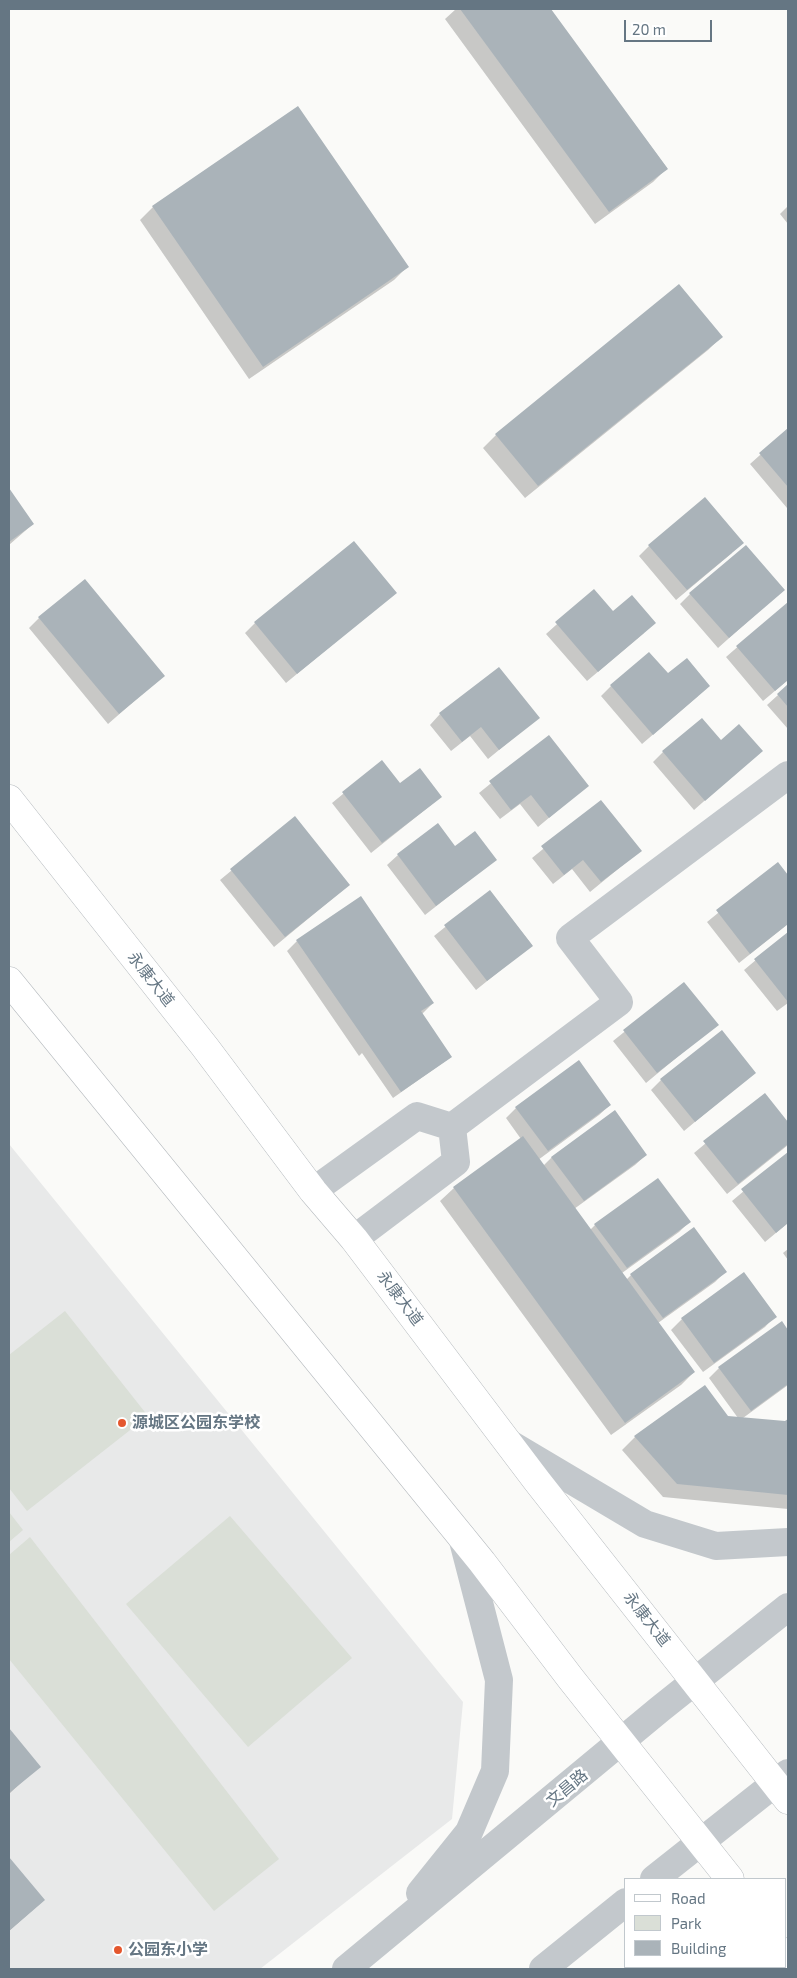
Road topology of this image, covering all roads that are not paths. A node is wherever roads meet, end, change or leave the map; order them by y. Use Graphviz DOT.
graph roads {
  1 [pos="788,775"];
  2 [pos="9,799"];
  3 [pos="9,981"];
  4 [pos="452,1127"];
  5 [pos="313,1191"];
  6 [pos="354,1238"];
  7 [pos="512,1445"];
  8 [pos="462,1538"];
  9 [pos="788,1542"];
  10 [pos="788,1607"];
  11 [pos="696,1681"];
  12 [pos="621,1743"];
  13 [pos="784,1786"];
  14 [pos="701,1842"];
  15 [pos="655,1878"];
  16 [pos="729,1878"];
  17 [pos="624,1904"];
  18 [pos="353,1964"];
  19 [pos="543,1969"];
  20 [pos="688,1969"];
  21 [pos="696,1969"];
  1 -- 4 [label="street"];
  2 -- 5 [label="main road, 永康大道"];
  3 -- 8 [label="main road"];
  4 -- 5 [label="street"];
  4 -- 6 [label="street"];
  5 -- 6 [label="main road, 永康大道"];
  6 -- 7 [label="main road, 永康大道"];
  7 -- 9 [label="street"];
  7 -- 11 [label="main road, 永康大道"];
  8 -- 12 [label="main road"];
  8 -- 18 [label="street"];
  10 -- 11 [label="street, 文昌路"];
  11 -- 12 [label="street, 文昌路"];
  11 -- 13 [label="main road, 永康大道"];
  12 -- 14 [label="main road"];
  12 -- 18 [label="street, 文昌路"];
  13 -- 14 [label="street"];
  14 -- 15 [label="street"];
  14 -- 16 [label="main road"];
  17 -- 19 [label="street"];
  20 -- 21 [label="street"];
}
